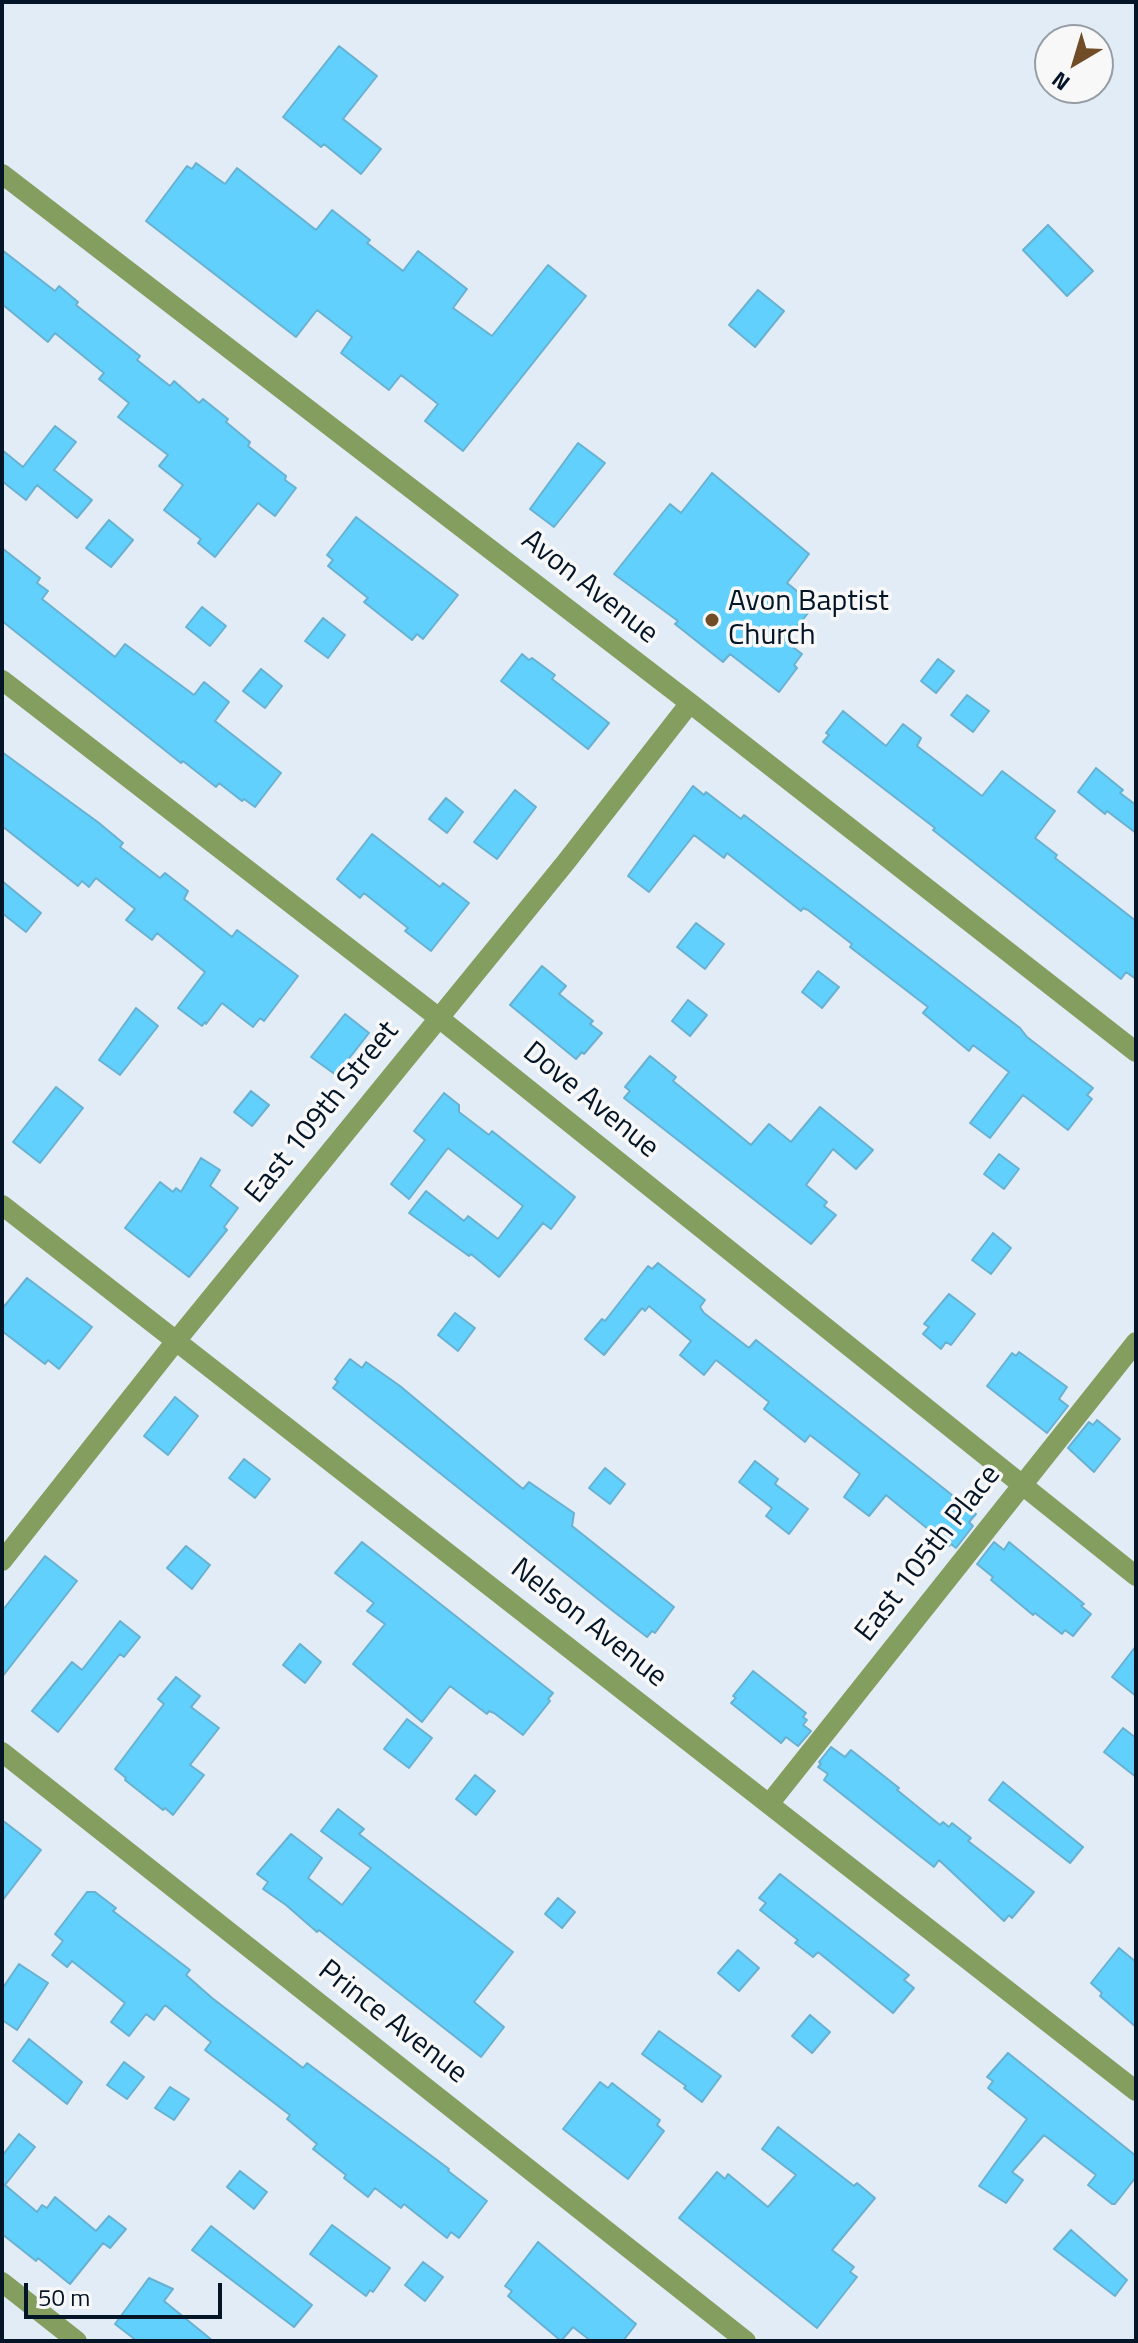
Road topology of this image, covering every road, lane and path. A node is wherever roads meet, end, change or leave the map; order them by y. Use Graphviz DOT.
graph roads {
  1 [pos="9,179"];
  2 [pos="2,202"];
  3 [pos="2,680"];
  4 [pos="690,703"];
  5 [pos="439,1018"];
  6 [pos="1136,1052"];
  7 [pos="2,1205"];
  8 [pos="176,1341"];
  9 [pos="1136,1342"];
  10 [pos="1021,1486"];
  11 [pos="2,1561"];
  12 [pos="1136,1576"];
  13 [pos="2,1752"];
  14 [pos="769,1804"];
  15 [pos="1136,2091"];
  16 [pos="2,2282"];
  17 [pos="77,2341"];
  18 [pos="746,2341"];
  1 -- 2 [label="street"];
  1 -- 4 [label="street, Avon Avenue"];
  3 -- 5 [label="street, Dove Avenue"];
  4 -- 5 [label="street, East 109th Street"];
  4 -- 6 [label="street, Avon Avenue"];
  5 -- 8 [label="street, East 109th Street"];
  5 -- 10 [label="street, Dove Avenue"];
  7 -- 8 [label="street, Nelson Avenue"];
  8 -- 11 [label="street, East 109th Street"];
  8 -- 14 [label="street, Nelson Avenue"];
  9 -- 10 [label="street, East 105th Place"];
  10 -- 12 [label="street, Dove Avenue"];
  10 -- 14 [label="street, East 105th Place"];
  13 -- 18 [label="street, Prince Avenue"];
  14 -- 15 [label="street, Nelson Avenue"];
  16 -- 17 [label="street"];
}
